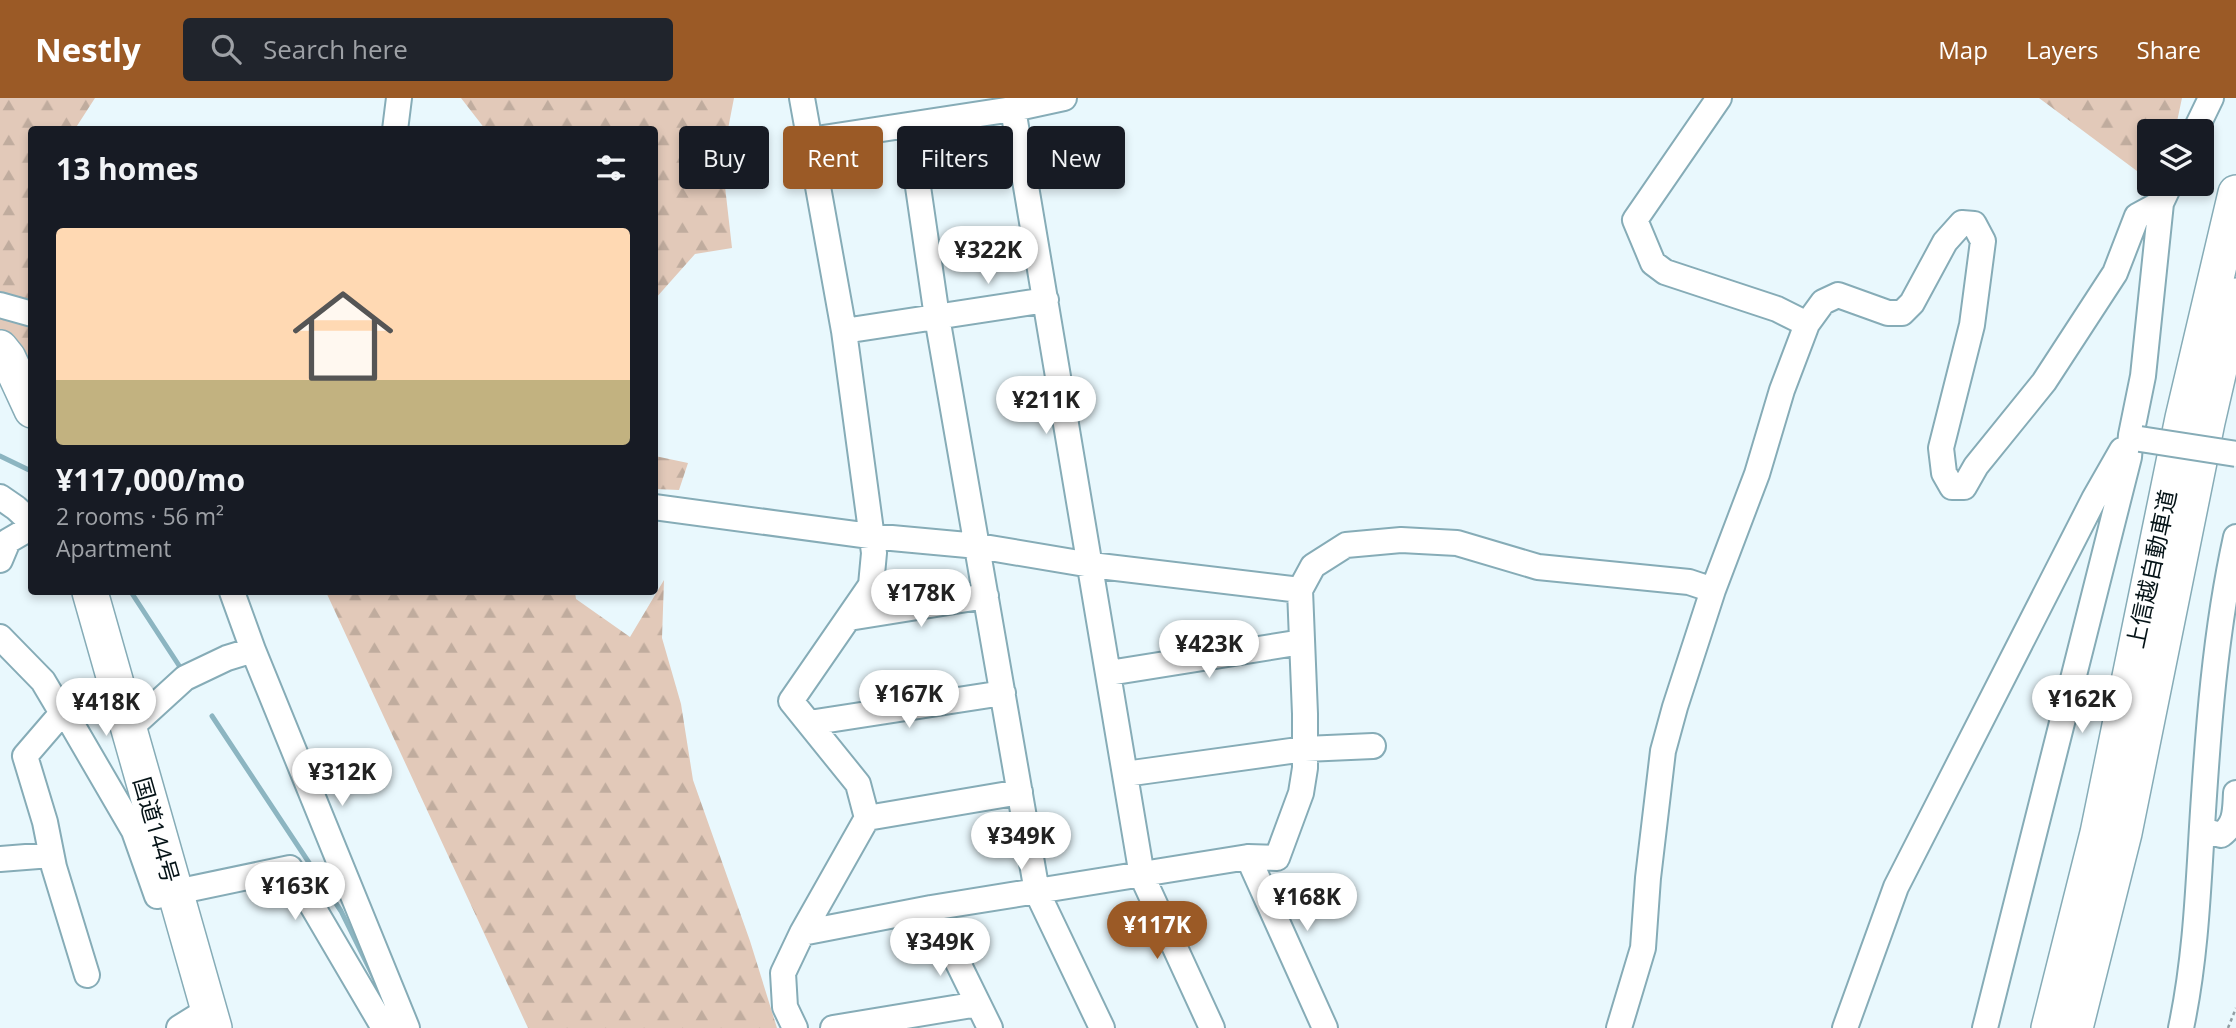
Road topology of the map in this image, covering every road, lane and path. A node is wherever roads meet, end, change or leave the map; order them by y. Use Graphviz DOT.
graph roads {
  1 [pos="399,98"];
  2 [pos="802,98"];
  3 [pos="1065,98"];
  4 [pos="1719,98"];
  5 [pos="2211,98"];
  6 [pos="1013,108"];
  7 [pos="2201,119"];
  8 [pos="909,125"];
  9 [pos="396,126"];
  10 [pos="807,126"];
  11 [pos="883,129"];
  12 [pos="819,189"];
  13 [pos="2236,192"];
  14 [pos="2162,196"];
  15 [pos="2166,196"];
  16 [pos="2236,296"];
  17 [pos="1046,300"];
  18 [pos="0,305"];
  19 [pos="28,313"];
  20 [pos="937,317"];
  21 [pos="1807,324"];
  22 [pos="844,331"];
  23 [pos="0,348"];
  24 [pos="28,401"];
  25 [pos="2136,437"];
  26 [pos="2236,454"];
  27 [pos="0,497"];
  28 [pos="658,508"];
  29 [pos="28,521"];
  30 [pos="28,528"];
  31 [pos="870,536"];
  32 [pos="2236,537"];
  33 [pos="978,546"];
  34 [pos="0,560"];
  35 [pos="1091,565"];
  36 [pos="1300,590"];
  37 [pos="1713,590"];
  38 [pos="91,595"];
  39 [pos="233,595"];
  40 [pos="986,596"];
  41 [pos="849,618"];
  42 [pos="0,637"];
  43 [pos="1302,642"];
  44 [pos="253,650"];
  45 [pos="1109,673"];
  46 [pos="1003,693"];
  47 [pos="62,713"];
  48 [pos="809,723"];
  49 [pos="128,730"];
  50 [pos="1373,746"];
  51 [pos="1305,749"];
  52 [pos="1125,774"];
  53 [pos="1020,792"];
  54 [pos="2236,793"];
  55 [pos="867,818"];
  56 [pos="2202,830"];
  57 [pos="51,855"];
  58 [pos="1248,857"];
  59 [pos="0,859"];
  60 [pos="1142,876"];
  61 [pos="1037,892"];
  62 [pos="174,893"];
  63 [pos="930,908"];
  64 [pos="802,933"];
  65 [pos="87,975"];
  66 [pos="978,1004"];
  67 [pos="2236,1008"];
  68 [pos="211,1019"];
  69 [pos="179,1028"];
  70 [pos="384,1028"];
  71 [pos="407,1028"];
  72 [pos="795,1028"];
  73 [pos="833,1028"];
  74 [pos="990,1028"];
  75 [pos="1102,1028"];
  76 [pos="1212,1028"];
  77 [pos="1325,1028"];
  78 [pos="1619,1028"];
  79 [pos="1845,1028"];
  80 [pos="1985,1028"];
  81 [pos="2049,1028"];
  82 [pos="2075,1028"];
  83 [pos="2181,1028"];
  84 [pos="2228,1028"];
  1 -- 9 [label="street"];
  2 -- 10 [label="street"];
  3 -- 6 [label="street"];
  4 -- 21 [label="street"];
  5 -- 7 [label="street"];
  6 -- 8 [label="street"];
  6 -- 17 [label="street"];
  8 -- 11 [label="street"];
  8 -- 20 [label="street"];
  12 -- 22 [label="street"];
  13 -- 81 [label="highway, 上信越自動車道"];
  14 -- 21 [label="street"];
  15 -- 25 [label="street"];
  16 -- 82 [label="highway, 上信越自動車道"];
  17 -- 20 [label="street"];
  17 -- 35 [label="street"];
  18 -- 19 [label="street"];
  20 -- 22 [label="street"];
  20 -- 33 [label="street"];
  21 -- 37 [label="street"];
  22 -- 31 [label="street"];
  23 -- 24 [label="highway"];
  25 -- 26 [label="street, bridge"];
  25 -- 79 [label="street"];
  25 -- 80 [label="street"];
  27 -- 29 [label="street"];
  28 -- 31 [label="street"];
  30 -- 34 [label="street"];
  31 -- 33 [label="street"];
  31 -- 41 [label="street"];
  32 -- 56 [label="street"];
  33 -- 35 [label="street"];
  33 -- 40 [label="street"];
  35 -- 36 [label="street"];
  35 -- 45 [label="street"];
  36 -- 37 [label="street"];
  36 -- 43 [label="street"];
  37 -- 78 [label="street"];
  38 -- 49 [label="highway, 国道144号"];
  39 -- 44 [label="street"];
  40 -- 41 [label="street"];
  40 -- 46 [label="street"];
  41 -- 48 [label="street"];
  42 -- 47 [label="street"];
  43 -- 45 [label="street"];
  43 -- 51 [label="street"];
  44 -- 49 [label="street"];
  44 -- 71 [label="street"];
  45 -- 52 [label="street"];
  46 -- 48 [label="street"];
  46 -- 53 [label="street"];
  47 -- 57 [label="street"];
  47 -- 62 [label="street"];
  48 -- 55 [label="street"];
  49 -- 62 [label="highway, 国道144号"];
  50 -- 51 [label="street"];
  51 -- 52 [label="street"];
  51 -- 58 [label="street"];
  52 -- 60 [label="street"];
  53 -- 55 [label="street"];
  53 -- 61 [label="street"];
  54 -- 56 [label="street"];
  55 -- 64 [label="street"];
  56 -- 83 [label="street"];
  57 -- 59 [label="street"];
  57 -- 65 [label="street"];
  58 -- 60 [label="street"];
  58 -- 77 [label="street"];
  60 -- 61 [label="street"];
  60 -- 76 [label="street"];
  61 -- 63 [label="street"];
  61 -- 75 [label="street"];
  62 -- 68 [label="highway, 国道144号"];
  62 -- 70 [label="street"];
  63 -- 64 [label="street"];
  63 -- 66 [label="street"];
  64 -- 72 [label="street"];
  66 -- 73 [label="street"];
  66 -- 74 [label="street"];
  67 -- 84 [label="path"];
  68 -- 69 [label="street"];
}
